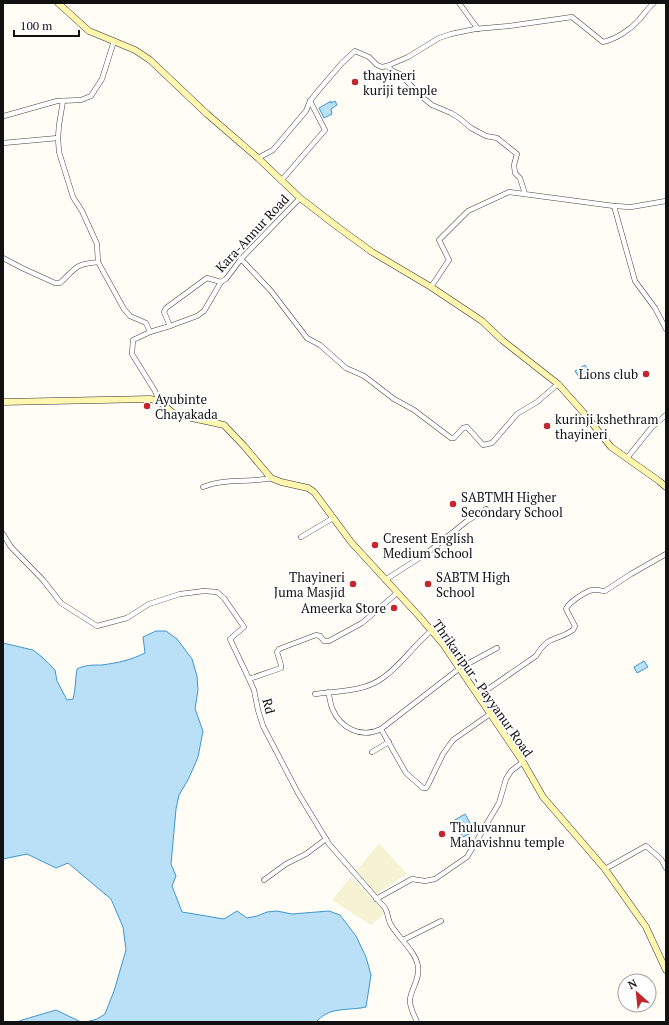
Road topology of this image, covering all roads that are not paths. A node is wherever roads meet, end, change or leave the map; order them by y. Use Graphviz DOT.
graph roads {
  1 [pos="58,3"];
  2 [pos="459,3"];
  3 [pos="654,3"];
  4 [pos="478,29"];
  5 [pos="114,41"];
  6 [pos="387,66"];
  7 [pos="63,101"];
  8 [pos="310,101"];
  9 [pos="4,116"];
  10 [pos="58,138"];
  11 [pos="3,143"];
  12 [pos="258,158"];
  13 [pos="281,181"];
  14 [pos="525,194"];
  15 [pos="300,198"];
  16 [pos="666,201"];
  17 [pos="614,206"];
  18 [pos="3,258"];
  19 [pos="241,259"];
  20 [pos="98,262"];
  21 [pos="221,282"];
  22 [pos="431,287"];
  23 [pos="170,326"];
  24 [pos="666,329"];
  25 [pos="150,332"];
  26 [pos="558,384"];
  27 [pos="159,401"];
  28 [pos="3,402"];
  29 [pos="666,415"];
  30 [pos="627,458"];
  31 [pos="271,478"];
  32 [pos="203,487"];
  33 [pos="666,487"];
  34 [pos="486,509"];
  35 [pos="333,518"];
  36 [pos="3,534"];
  37 [pos="302,537"];
  38 [pos="666,554"];
  39 [pos="385,580"];
  40 [pos="397,593"];
  41 [pos="432,631"];
  42 [pos="497,648"];
  43 [pos="460,668"];
  44 [pos="249,679"];
  45 [pos="328,692"];
  46 [pos="315,694"];
  47 [pos="478,696"];
  48 [pos="490,714"];
  49 [pos="381,729"];
  50 [pos="389,742"];
  51 [pos="372,752"];
  52 [pos="523,762"];
  53 [pos="326,839"];
  54 [pos="666,868"];
  55 [pos="605,869"];
  56 [pos="264,880"];
  57 [pos="376,899"];
  58 [pos="441,920"];
  59 [pos="403,940"];
  60 [pos="666,970"];
  61 [pos="417,1022"];
  1 -- 5 [label="main road"];
  2 -- 4 [label="street"];
  3 -- 4 [label="street"];
  4 -- 6 [label="street"];
  5 -- 7 [label="street"];
  5 -- 12 [label="main road"];
  6 -- 8 [label="street"];
  6 -- 14 [label="street"];
  7 -- 9 [label="street"];
  7 -- 10 [label="street"];
  8 -- 12 [label="street"];
  8 -- 13 [label="street"];
  10 -- 11 [label="street"];
  10 -- 20 [label="street"];
  12 -- 13 [label="main road"];
  13 -- 15 [label="main road"];
  14 -- 17 [label="street"];
  14 -- 22 [label="street"];
  15 -- 19 [label="street, Kara-Annur Road"];
  15 -- 22 [label="main road"];
  16 -- 17 [label="street"];
  17 -- 24 [label="street"];
  18 -- 20 [label="street"];
  19 -- 21 [label="street, Kara-Annur Road"];
  19 -- 26 [label="street"];
  20 -- 25 [label="street"];
  21 -- 23 [label="street"];
  21 -- 23 [label="street, Kara-Annur Road"];
  22 -- 26 [label="main road"];
  23 -- 25 [label="street"];
  25 -- 27 [label="street"];
  26 -- 30 [label="main road"];
  27 -- 28 [label="main road"];
  27 -- 31 [label="main road"];
  29 -- 30 [label="street"];
  30 -- 33 [label="main road"];
  31 -- 32 [label="street"];
  31 -- 35 [label="main road, Thrikaripur - Payyanur Road"];
  34 -- 39 [label="street"];
  35 -- 37 [label="street"];
  35 -- 39 [label="main road, Thrikaripur - Payyanur Road"];
  36 -- 44 [label="street, Rd"];
  38 -- 47 [label="street"];
  39 -- 40 [label="main road, Thrikaripur - Payyanur Road"];
  40 -- 41 [label="main road, Thrikaripur - Payyanur Road"];
  40 -- 44 [label="street"];
  41 -- 43 [label="main road, Thrikaripur - Payyanur Road"];
  41 -- 45 [label="street"];
  42 -- 43 [label="street"];
  43 -- 47 [label="main road, Thrikaripur - Payyanur Road"];
  43 -- 49 [label="street"];
  44 -- 53 [label="street, Rd"];
  45 -- 46 [label="street"];
  45 -- 49 [label="street"];
  47 -- 48 [label="main road, Thrikaripur - Payyanur Road"];
  48 -- 50 [label="street"];
  48 -- 52 [label="main road, Thrikaripur - Payyanur Road"];
  49 -- 50 [label="street"];
  50 -- 51 [label="street"];
  52 -- 55 [label="main road, Thrikaripur - Payyanur Road"];
  52 -- 57 [label="street"];
  53 -- 56 [label="street"];
  53 -- 57 [label="street, Rd"];
  54 -- 55 [label="street"];
  55 -- 60 [label="main road, Thrikaripur - Payyanur Road"];
  57 -- 59 [label="street, Rd"];
  58 -- 59 [label="street"];
  59 -- 61 [label="street, Rd"];
}
